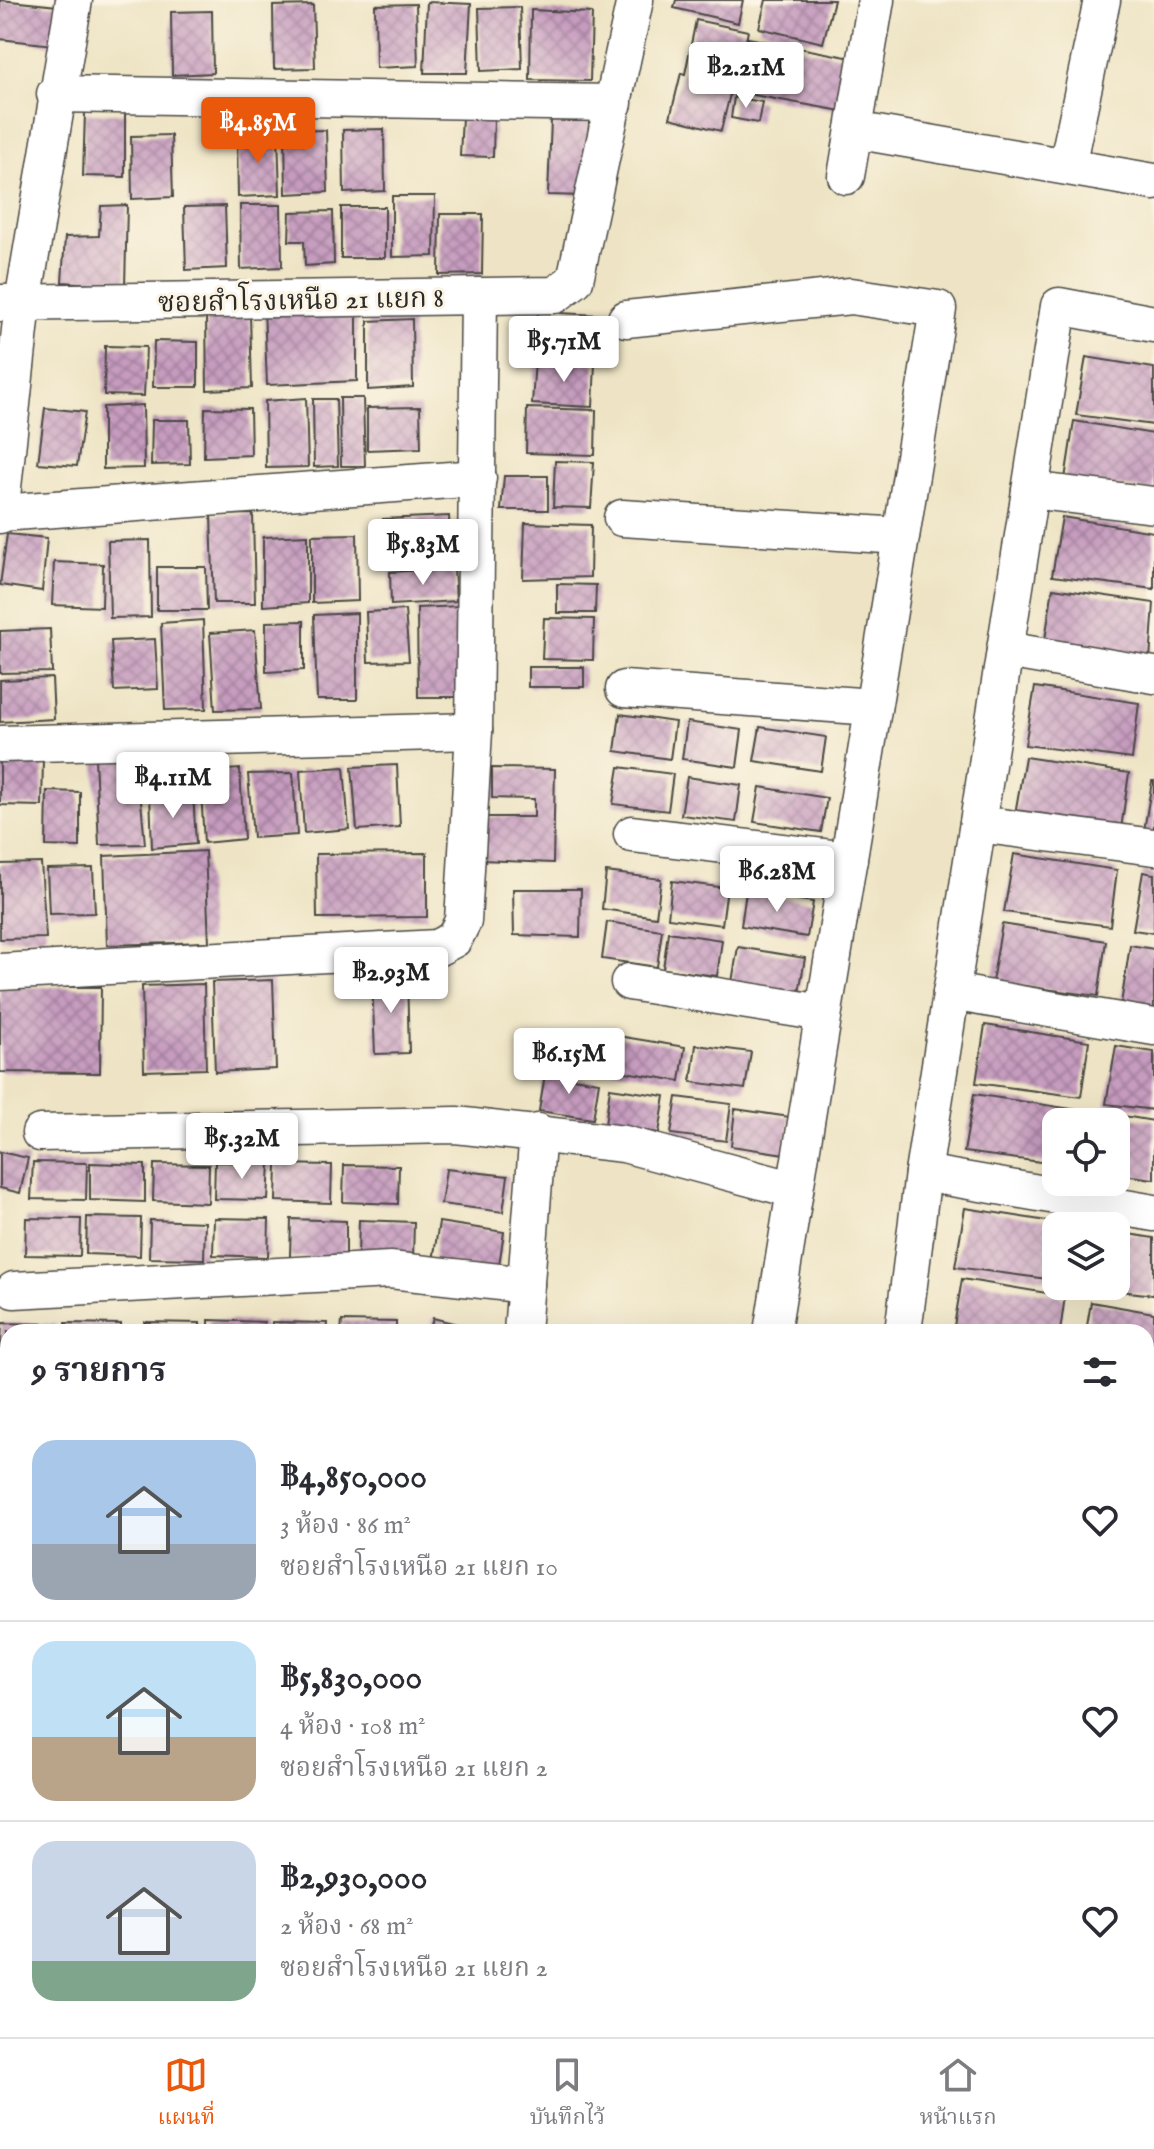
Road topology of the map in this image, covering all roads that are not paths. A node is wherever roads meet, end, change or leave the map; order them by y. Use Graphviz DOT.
graph roads {
  1 [pos="74,0"];
  2 [pos="635,0"];
  3 [pos="876,0"];
  4 [pos="1102,0"];
  5 [pos="55,94"];
  6 [pos="614,103"];
  7 [pos="854,130"];
  8 [pos="1067,166"];
  9 [pos="846,176"];
  10 [pos="1154,182"];
  11 [pos="479,296"];
  12 [pos="12,302"];
  13 [pos="626,319"];
  14 [pos="1154,324"];
  15 [pos="478,478"];
  16 [pos="1030,490"];
  17 [pos="1154,505"];
  18 [pos="0,514"];
  19 [pos="622,518"];
  20 [pos="901,536"];
  21 [pos="1005,650"];
  22 [pos="1154,675"];
  23 [pos="624,689"];
  24 [pos="873,707"];
  25 [pos="474,731"];
  26 [pos="0,744"];
  27 [pos="978,824"];
  28 [pos="632,834"];
  29 [pos="1154,847"];
  30 [pos="849,860"];
  31 [pos="0,972"];
  32 [pos="629,982"];
  33 [pos="951,992"];
  34 [pos="823,1013"];
  35 [pos="1154,1027"];
  36 [pos="538,1132"];
  37 [pos="40,1133"];
  38 [pos="923,1173"];
  39 [pos="795,1190"];
  40 [pos="1154,1213"];
  41 [pos="526,1285"];
  42 [pos="14,1290"];
  43 [pos="523,1324"];
  44 [pos="773,1324"];
  45 [pos="904,1324"];
  1 -- 5 [label="street"];
  2 -- 6 [label="street, ซอยสำโรงเหนือ 21 แยก 8"];
  3 -- 7 [label="street"];
  4 -- 8 [label="street"];
  5 -- 6 [label="street"];
  5 -- 12 [label="street"];
  6 -- 11 [label="street, ซอยสำโรงเหนือ 21 แยก 8"];
  7 -- 8 [label="street"];
  7 -- 9 [label="street"];
  8 -- 10 [label="street"];
  11 -- 12 [label="street, ซอยสำโรงเหนือ 21 แยก 8"];
  11 -- 15 [label="street"];
  12 -- 18 [label="street"];
  13 -- 20 [label="street"];
  14 -- 16 [label="street"];
  15 -- 18 [label="street"];
  15 -- 25 [label="street"];
  16 -- 17 [label="street"];
  16 -- 21 [label="street"];
  19 -- 20 [label="street"];
  20 -- 24 [label="street"];
  21 -- 22 [label="street"];
  21 -- 27 [label="street"];
  23 -- 24 [label="street"];
  24 -- 30 [label="street"];
  25 -- 26 [label="street"];
  25 -- 31 [label="street"];
  27 -- 29 [label="street"];
  27 -- 33 [label="street"];
  28 -- 30 [label="street"];
  30 -- 34 [label="street"];
  32 -- 34 [label="street"];
  33 -- 35 [label="street"];
  33 -- 38 [label="street"];
  34 -- 39 [label="street"];
  36 -- 37 [label="street"];
  36 -- 39 [label="street"];
  36 -- 41 [label="street"];
  38 -- 40 [label="street"];
  38 -- 45 [label="street"];
  39 -- 44 [label="street"];
  41 -- 42 [label="street"];
  41 -- 43 [label="street"];
}
